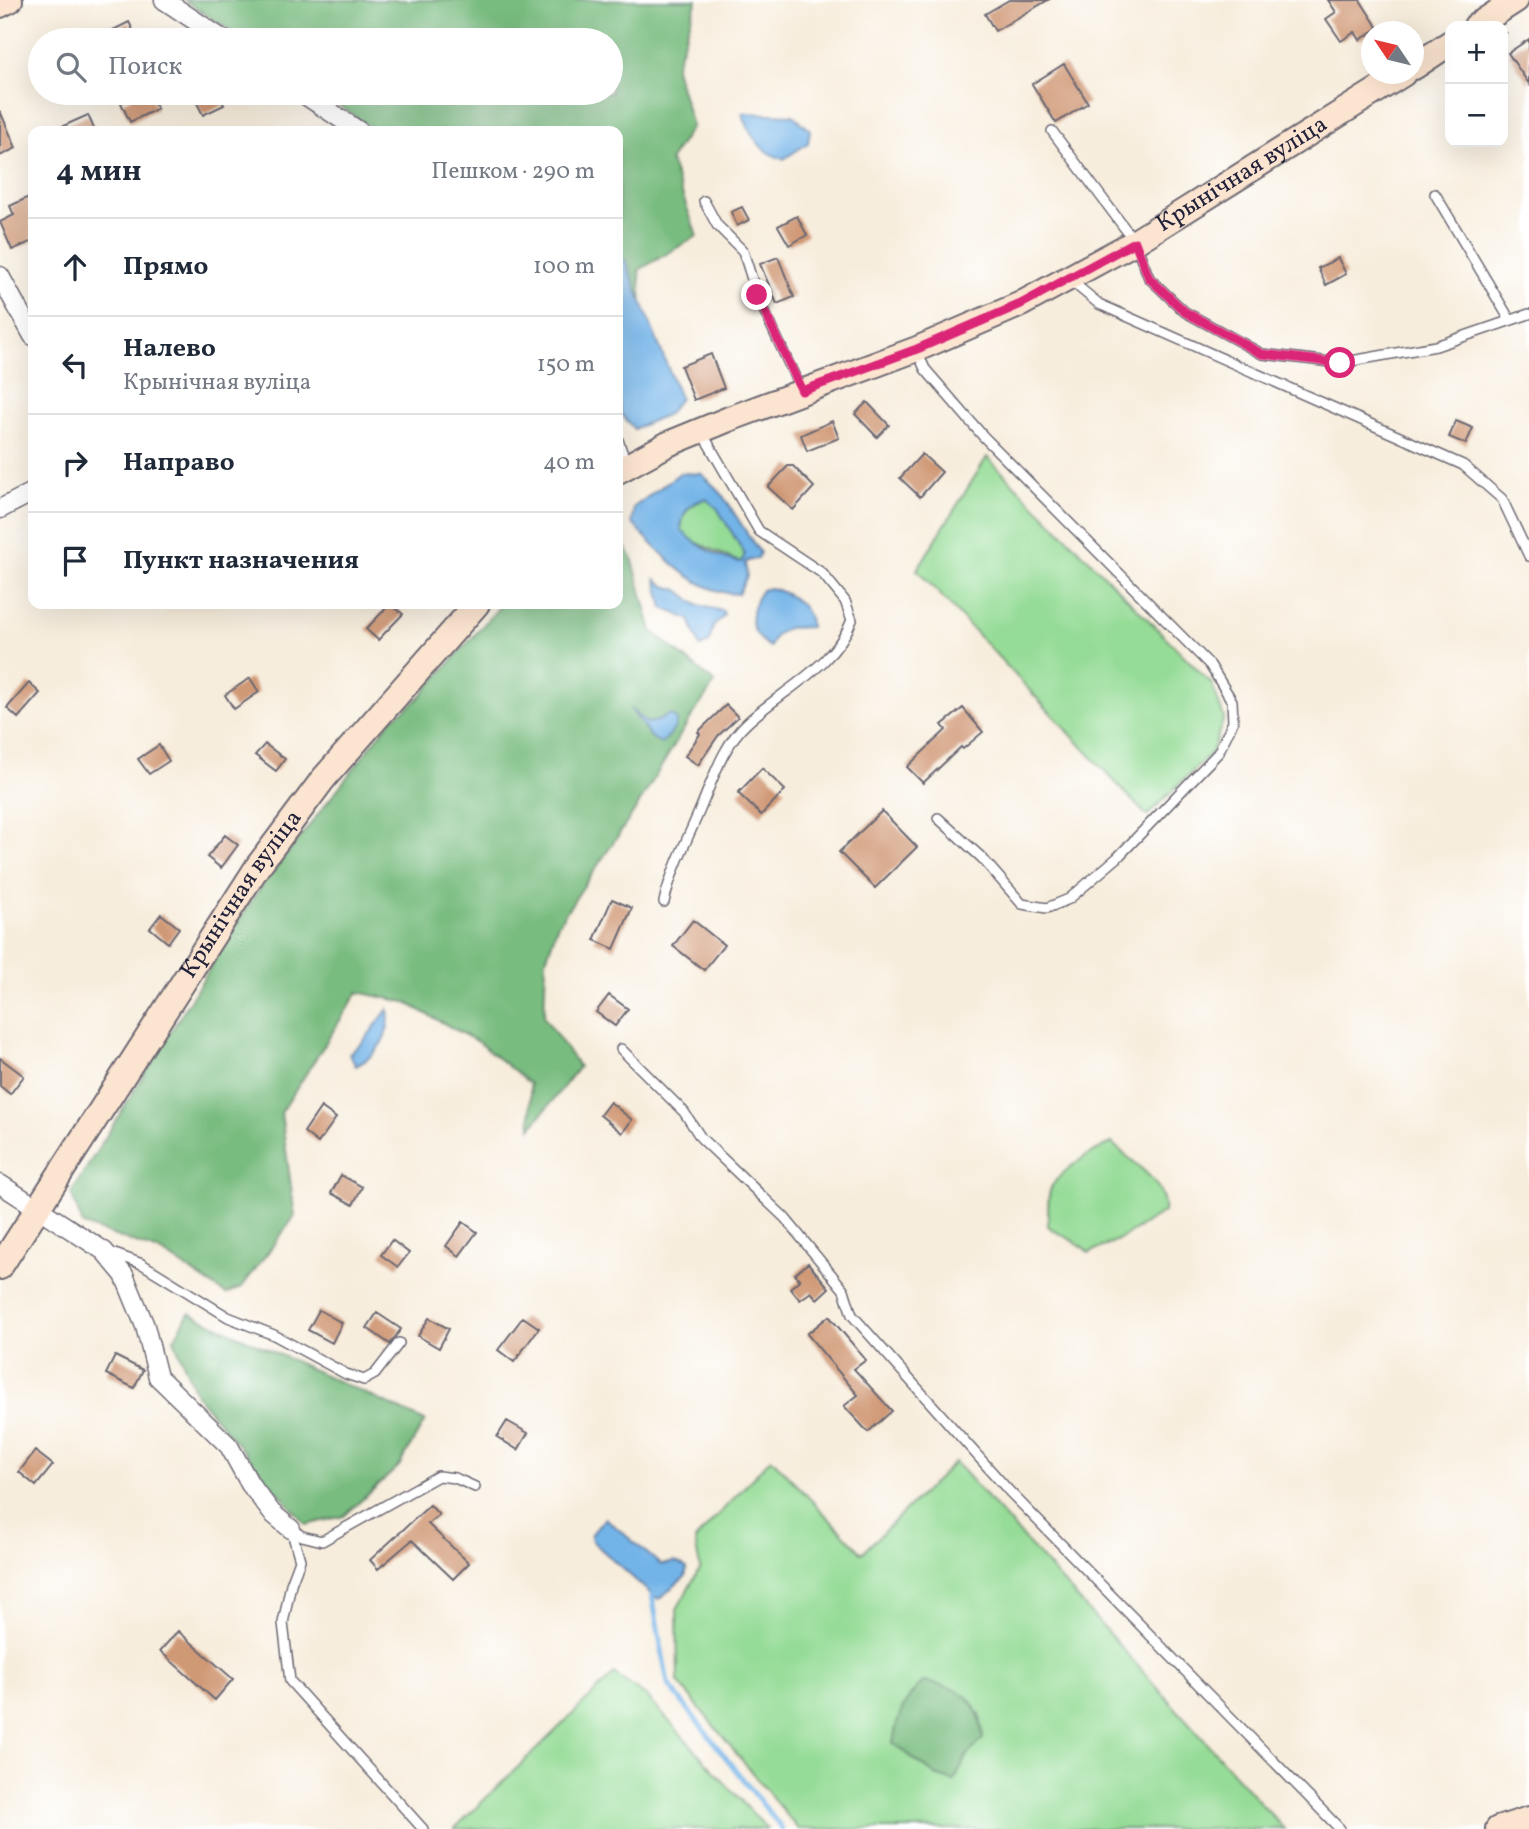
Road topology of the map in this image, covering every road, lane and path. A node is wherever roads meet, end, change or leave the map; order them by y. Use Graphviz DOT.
graph roads {
  1 [pos="10,0"];
  2 [pos="164,0"];
  3 [pos="1516,0"];
  4 [pos="0,5"];
  5 [pos="1484,21"];
  6 [pos="206,28"];
  7 [pos="1445,46"];
  8 [pos="1424,60"];
  9 [pos="1387,84"];
  10 [pos="320,105"];
  11 [pos="352,126"];
  12 [pos="1052,131"];
  13 [pos="1435,194"];
  14 [pos="704,201"];
  15 [pos="1135,242"];
  16 [pos="0,276"];
  17 [pos="1069,278"];
  18 [pos="1529,314"];
  19 [pos="1510,320"];
  20 [pos="28,327"];
  21 [pos="917,349"];
  22 [pos="802,391"];
  23 [pos="701,430"];
  24 [pos="623,468"];
  25 [pos="28,495"];
  26 [pos="0,509"];
  27 [pos="1529,556"];
  28 [pos="473,609"];
  29 [pos="938,818"];
  30 [pos="664,902"];
  31 [pos="621,1049"];
  32 [pos="0,1184"];
  33 [pos="38,1209"];
  34 [pos="104,1251"];
  35 [pos="0,1267"];
  36 [pos="399,1343"];
  37 [pos="475,1487"];
  38 [pos="291,1529"];
  39 [pos="1529,1819"];
  40 [pos="423,1829"];
  41 [pos="1340,1829"];
  42 [pos="1498,1829"];
  1 -- 4 [label="street"];
  2 -- 6 [label="street"];
  3 -- 5 [label="street"];
  7 -- 8 [label="street"];
  9 -- 15 [label="street, Крынічная вуліца"];
  10 -- 11 [label="street"];
  12 -- 15 [label="lane"];
  13 -- 19 [label="lane"];
  14 -- 22 [label="lane"];
  15 -- 17 [label="street, Крынічная вуліца"];
  15 -- 19 [label="lane"];
  16 -- 20 [label="street"];
  17 -- 21 [label="street, Крынічная вуліца"];
  17 -- 27 [label="lane"];
  18 -- 19 [label="lane"];
  21 -- 22 [label="street, Крынічная вуліца"];
  21 -- 29 [label="lane"];
  22 -- 23 [label="street, Крынічная вуліца"];
  23 -- 24 [label="street, Крынічная вуліца"];
  23 -- 30 [label="lane"];
  25 -- 26 [label="street"];
  28 -- 33 [label="street, Крынічная вуліца"];
  31 -- 41 [label="lane"];
  32 -- 33 [label="street"];
  33 -- 34 [label="street"];
  33 -- 35 [label="street, Крынічная вуліца"];
  34 -- 36 [label="lane"];
  34 -- 38 [label="street"];
  37 -- 38 [label="lane"];
  38 -- 40 [label="lane"];
  39 -- 42 [label="street"];
}
